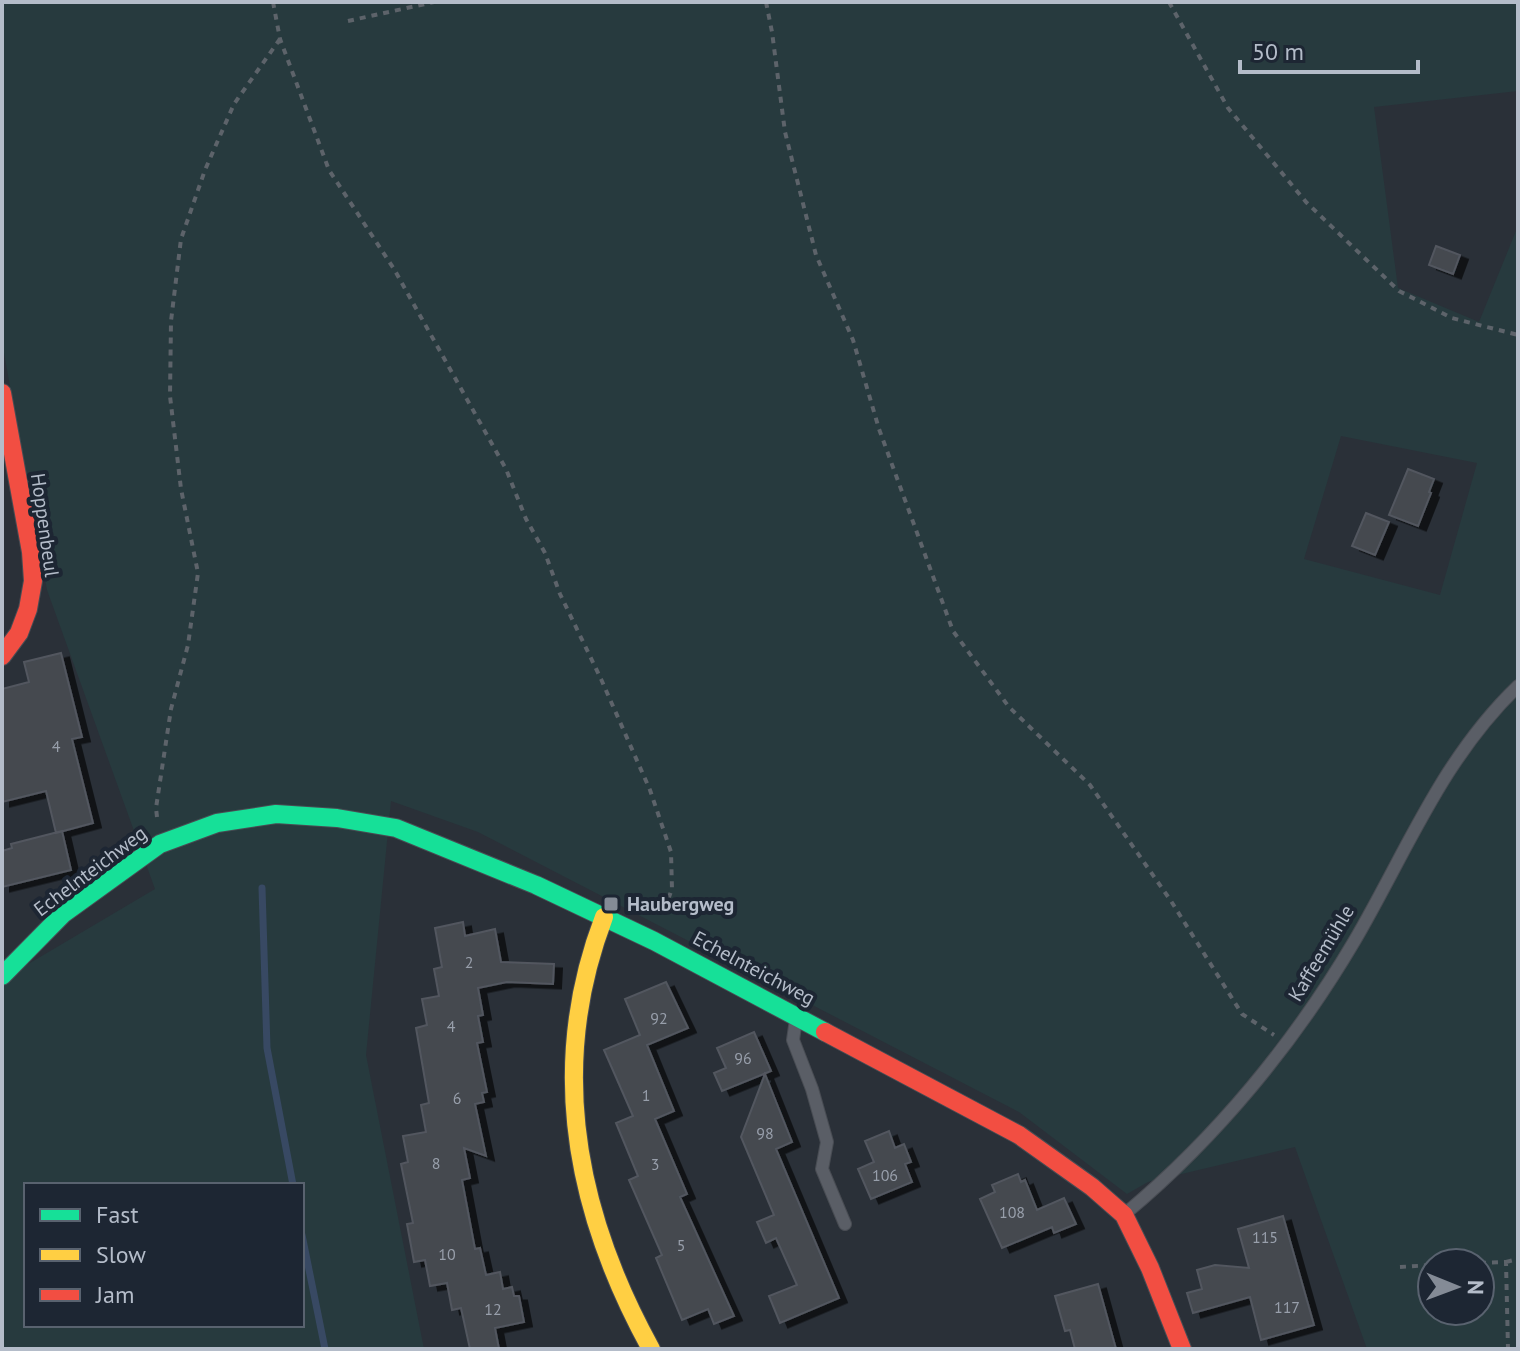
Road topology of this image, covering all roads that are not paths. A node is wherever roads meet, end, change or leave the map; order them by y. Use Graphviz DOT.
graph roads {
  1 [pos="2,393"];
  2 [pos="2,656"];
  3 [pos="1518,686"];
  4 [pos="604,917"];
  5 [pos="2,976"];
  6 [pos="796,1016"];
  7 [pos="1124,1215"];
  8 [pos="845,1224"];
  9 [pos="651,1349"];
  10 [pos="1182,1349"];
  1 -- 2 [label="street, Hoppenbeul"];
  3 -- 7 [label="lane, Kaffeemühle"];
  4 -- 5 [label="street, Echelnteichweg"];
  4 -- 6 [label="street, Echelnteichweg"];
  4 -- 9 [label="street"];
  6 -- 7 [label="street, Echelnteichweg"];
  6 -- 8 [label="lane"];
  7 -- 10 [label="street, Echelnteichweg"];
}
